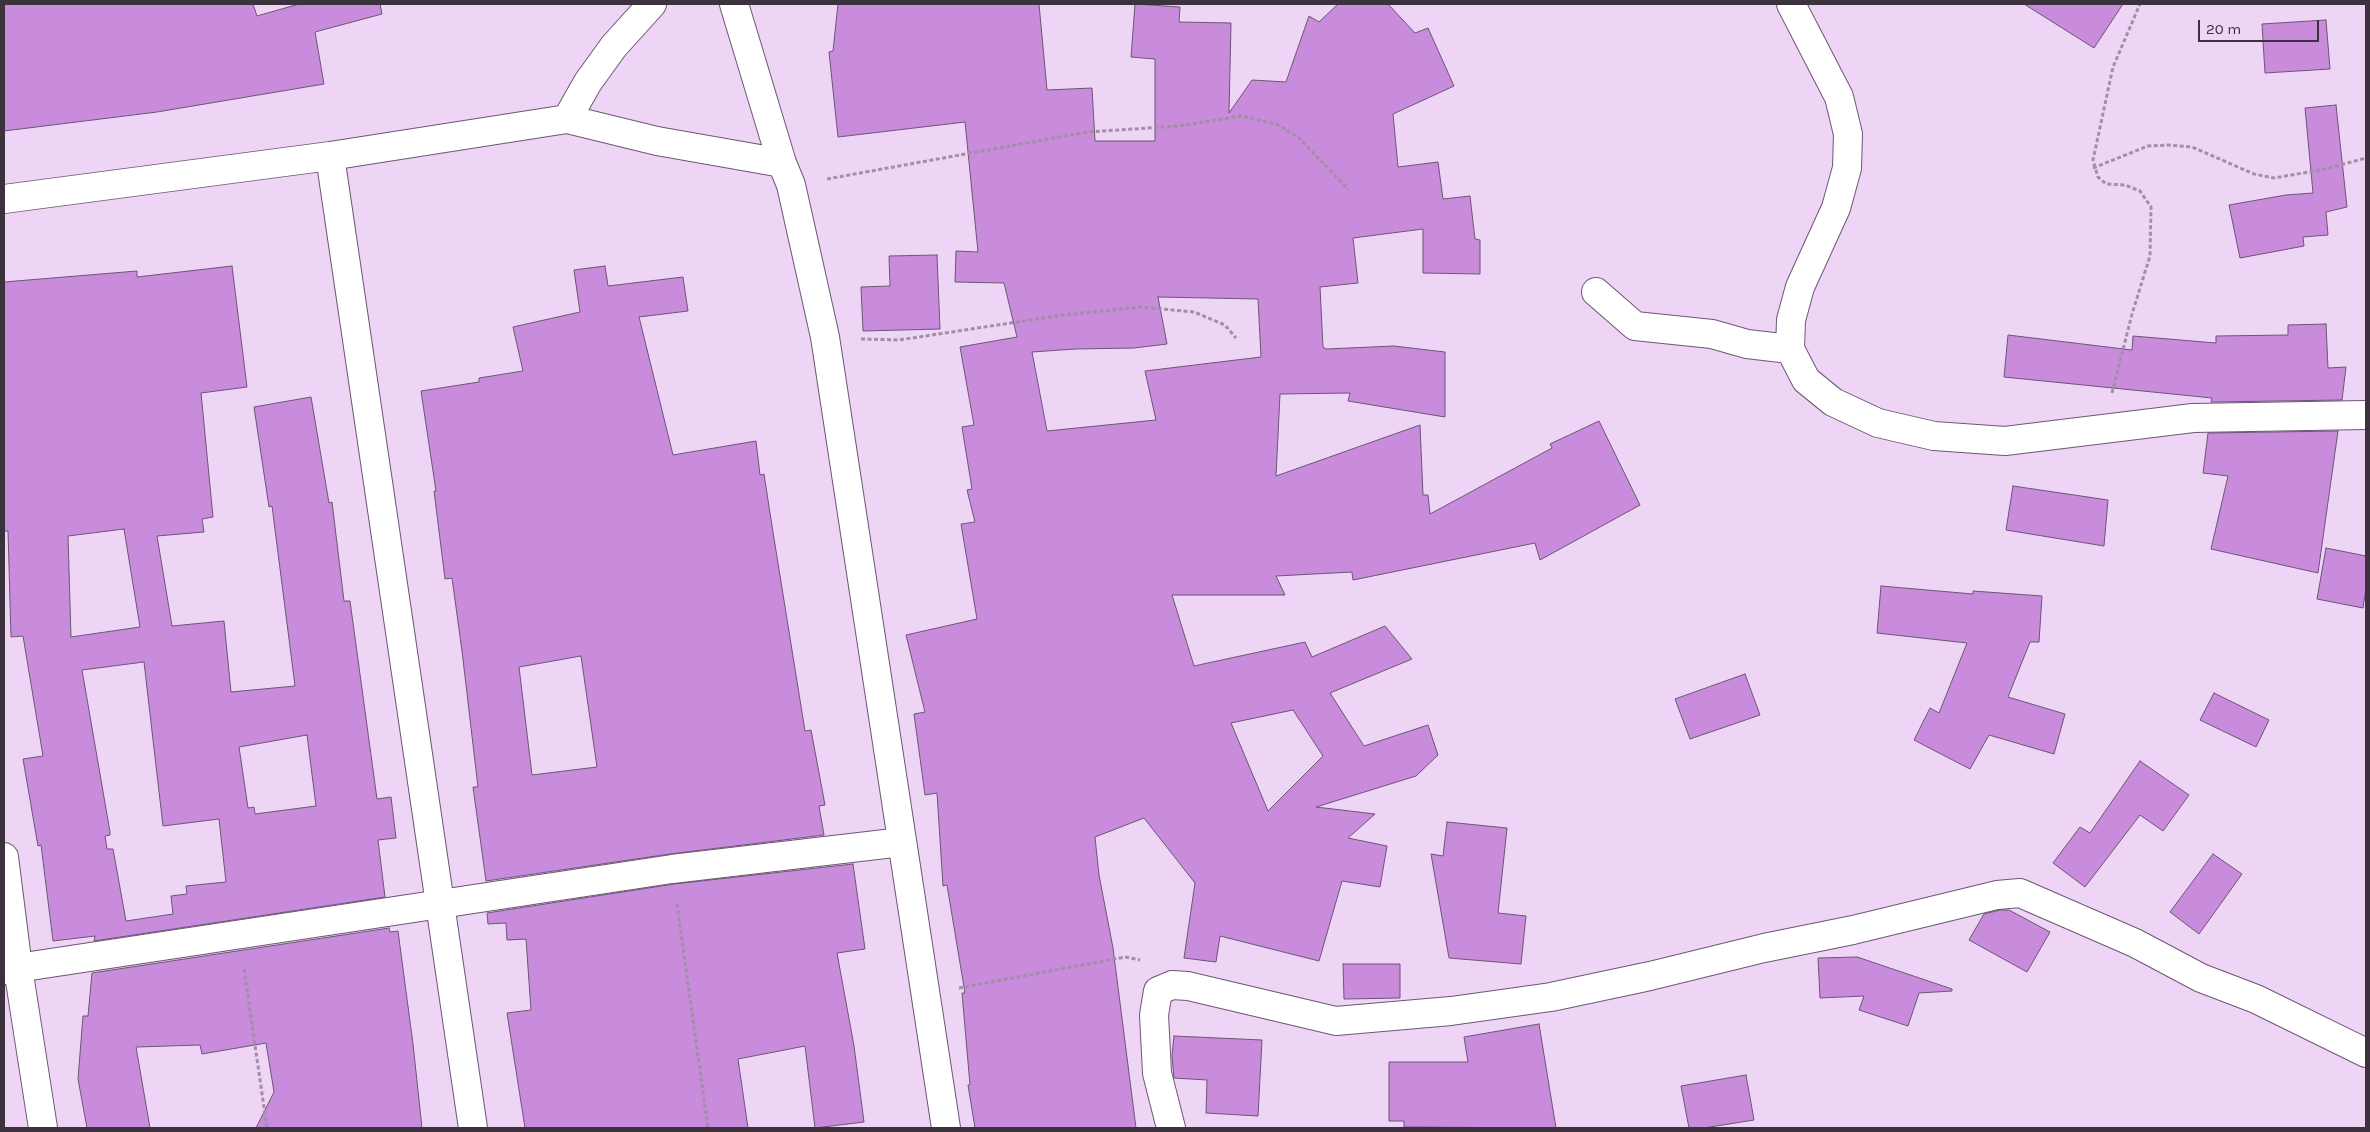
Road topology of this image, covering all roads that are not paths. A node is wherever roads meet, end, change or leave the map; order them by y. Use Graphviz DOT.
graph roads {
  1 [pos="652,4"];
  2 [pos="734,4"];
  3 [pos="1791,4"];
  4 [pos="567,119"];
  5 [pos="330,156"];
  6 [pos="787,174"];
  7 [pos="4,200"];
  8 [pos="1596,292"];
  9 [pos="1790,349"];
  10 [pos="2366,415"];
  11 [pos="902,842"];
  12 [pos="4,857"];
  13 [pos="438,903"];
  14 [pos="11,969"];
  15 [pos="2366,1053"];
  16 [pos="43,1128"];
  17 [pos="473,1128"];
  18 [pos="946,1128"];
  19 [pos="1171,1128"];
  1 -- 4 [label="street"];
  2 -- 6 [label="street"];
  3 -- 9 [label="street"];
  4 -- 5 [label="street"];
  4 -- 6 [label="street"];
  5 -- 7 [label="street"];
  5 -- 13 [label="street"];
  6 -- 11 [label="street"];
  8 -- 9 [label="street"];
  9 -- 10 [label="street"];
  11 -- 13 [label="street"];
  11 -- 18 [label="street"];
  12 -- 14 [label="street"];
  13 -- 14 [label="street"];
  13 -- 17 [label="street"];
  14 -- 16 [label="street"];
  15 -- 19 [label="street"];
}
